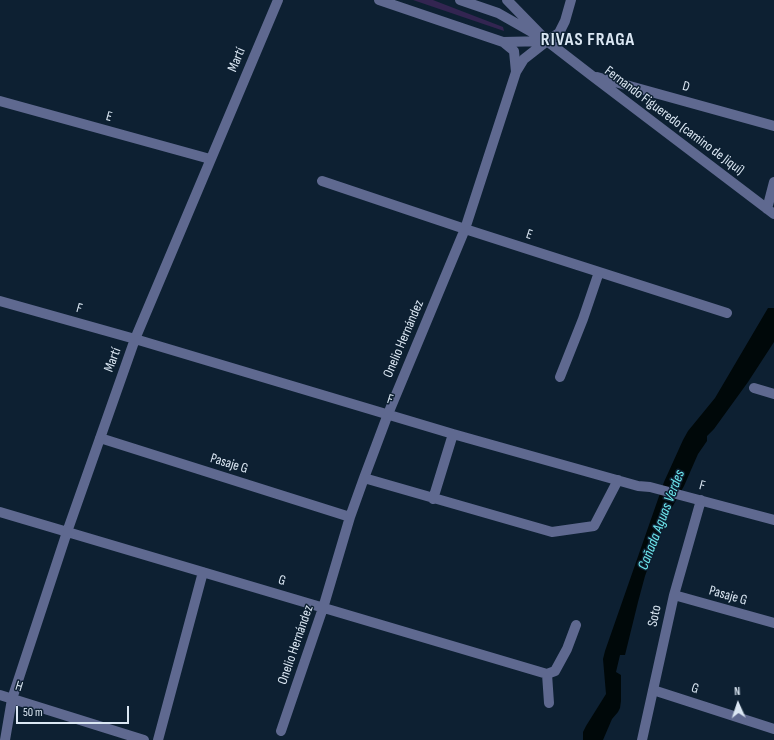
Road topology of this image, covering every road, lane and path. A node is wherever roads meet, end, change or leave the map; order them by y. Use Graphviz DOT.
graph roads {
  1 [pos="278,0"];
  2 [pos="379,0"];
  3 [pos="460,0"];
  4 [pos="506,0"];
  5 [pos="571,0"];
  6 [pos="498,13"];
  7 [pos="547,41"];
  8 [pos="504,42"];
  9 [pos="516,72"];
  10 [pos="591,76"];
  11 [pos="0,101"];
  12 [pos="774,126"];
  13 [pos="210,159"];
  14 [pos="322,181"];
  15 [pos="774,182"];
  16 [pos="770,212"];
  17 [pos="465,229"];
  18 [pos="599,272"];
  19 [pos="0,301"];
  20 [pos="727,313"];
  21 [pos="135,339"];
  22 [pos="560,377"];
  23 [pos="754,388"];
  24 [pos="774,394"];
  25 [pos="388,414"];
  26 [pos="453,434"];
  27 [pos="100,438"];
  28 [pos="364,478"];
  29 [pos="618,480"];
  30 [pos="433,499"];
  31 [pos="701,500"];
  32 [pos="0,512"];
  33 [pos="350,517"];
  34 [pos="774,520"];
  35 [pos="67,532"];
  36 [pos="203,572"];
  37 [pos="674,595"];
  38 [pos="323,608"];
  39 [pos="774,623"];
  40 [pos="576,625"];
  41 [pos="551,673"];
  42 [pos="653,690"];
  43 [pos="0,695"];
  44 [pos="12,699"];
  45 [pos="549,703"];
  46 [pos="774,729"];
  47 [pos="281,731"];
  48 [pos="5,740"];
  49 [pos="144,740"];
  50 [pos="158,740"];
  51 [pos="642,740"];
  1 -- 13 [label="street, Martí"];
  2 -- 8 [label="street"];
  3 -- 6 [label="street"];
  4 -- 6 [label="street"];
  4 -- 7 [label="street, Fernando Figueredo (camino de Jiquí)"];
  5 -- 7 [label="street, Onelio Hernández"];
  6 -- 7 [label="street"];
  7 -- 8 [label="street"];
  7 -- 9 [label="street, Onelio Hernández"];
  7 -- 10 [label="street, Fernando Figueredo (camino de Jiquí)"];
  8 -- 9 [label="street, Onelio Hernández"];
  9 -- 17 [label="street, Onelio Hernández"];
  10 -- 12 [label="street, D"];
  10 -- 16 [label="street, Fernando Figueredo (camino de Jiquí)"];
  11 -- 13 [label="street, E"];
  13 -- 21 [label="street, Martí"];
  14 -- 17 [label="street, E"];
  15 -- 16 [label="street"];
  17 -- 18 [label="street, E"];
  17 -- 25 [label="street, Onelio Hernández"];
  18 -- 20 [label="street, E"];
  18 -- 22 [label="street"];
  19 -- 21 [label="street, F"];
  21 -- 25 [label="street, F"];
  21 -- 27 [label="street, Martí"];
  23 -- 24 [label="street"];
  25 -- 26 [label="street, F"];
  25 -- 28 [label="street, Onelio Hernández"];
  26 -- 29 [label="street, F"];
  26 -- 30 [label="street"];
  27 -- 33 [label="street, Pasaje G"];
  27 -- 35 [label="street, Martí"];
  28 -- 30 [label="street"];
  28 -- 33 [label="street, Onelio Hernández"];
  29 -- 30 [label="street"];
  29 -- 31 [label="street, F"];
  31 -- 34 [label="street, F"];
  31 -- 37 [label="street, Soto"];
  32 -- 35 [label="street, G"];
  33 -- 38 [label="street, Onelio Hernández"];
  35 -- 36 [label="street, G"];
  35 -- 44 [label="street, Martí"];
  36 -- 38 [label="street, G"];
  36 -- 50 [label="street"];
  37 -- 39 [label="street, Pasaje G"];
  37 -- 42 [label="street, Soto"];
  38 -- 41 [label="street, G"];
  38 -- 47 [label="street, Onelio Hernández"];
  40 -- 41 [label="street"];
  41 -- 45 [label="street"];
  42 -- 46 [label="street, G"];
  42 -- 51 [label="street, Soto"];
  43 -- 44 [label="street, H"];
  44 -- 48 [label="street, Martí"];
  44 -- 49 [label="street, H"];
}
